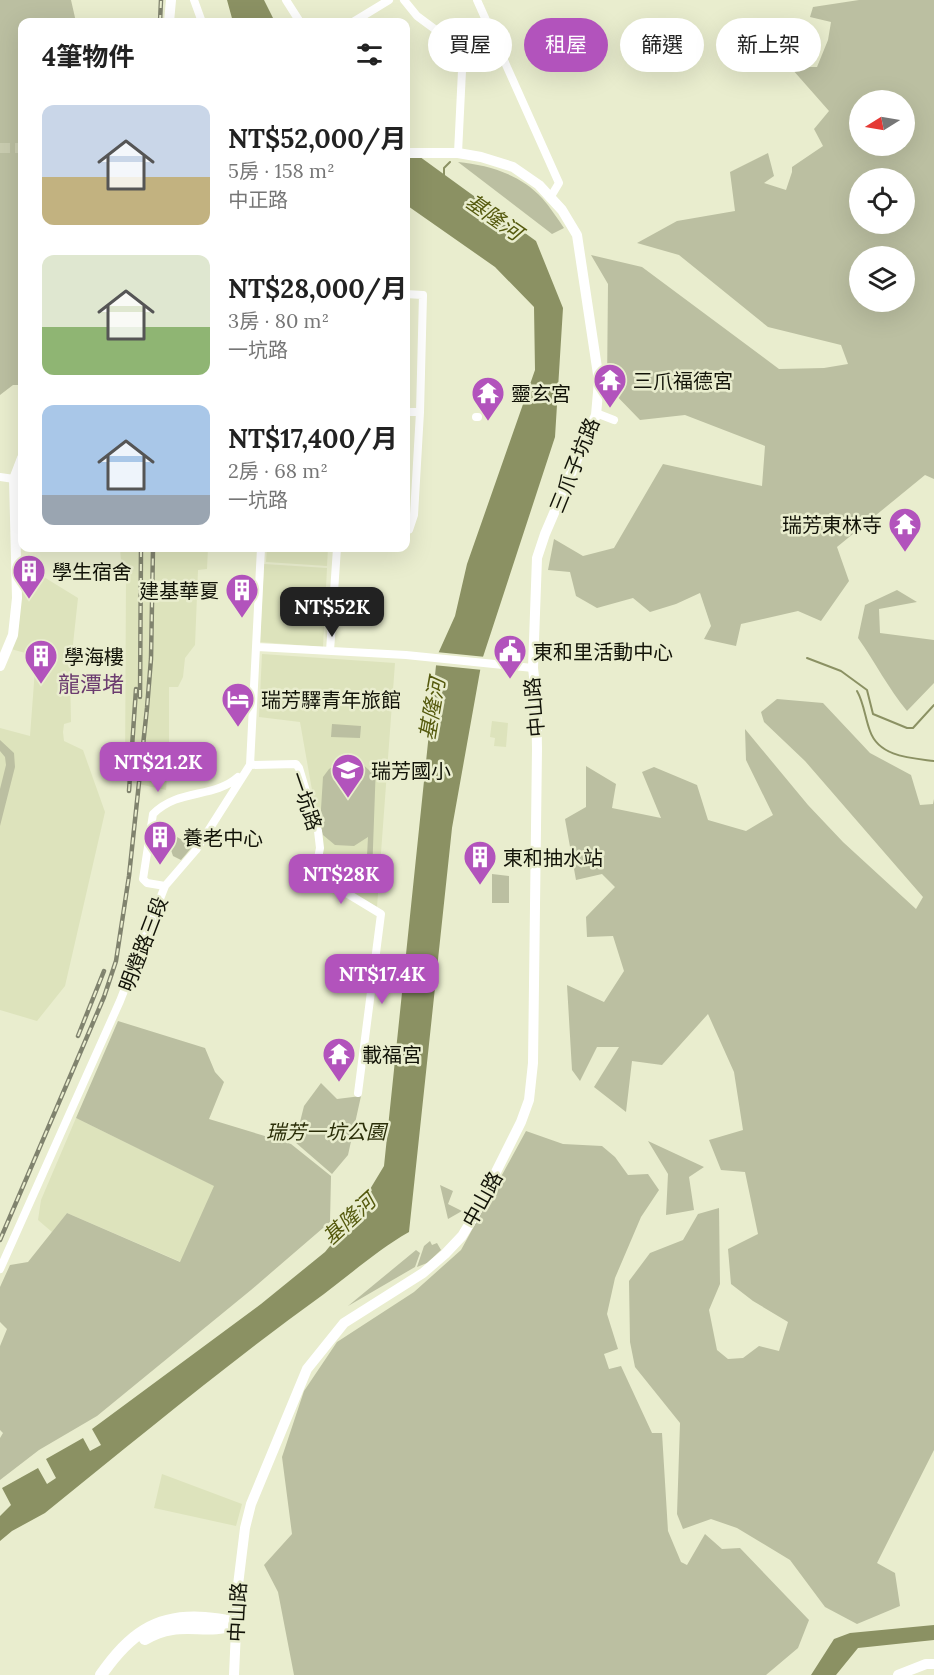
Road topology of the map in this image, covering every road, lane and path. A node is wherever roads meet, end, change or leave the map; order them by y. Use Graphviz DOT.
graph roads {
  1 [pos="171,0"];
  2 [pos="194,0"];
  3 [pos="286,0"];
  4 [pos="389,0"];
  5 [pos="404,0"];
  6 [pos="477,0"];
  7 [pos="169,18"];
  8 [pos="201,18"];
  9 [pos="297,18"];
  10 [pos="360,18"];
  11 [pos="410,153"];
  12 [pos="458,153"];
  13 [pos="550,198"];
  14 [pos="410,294"];
  15 [pos="410,412"];
  16 [pos="420,412"];
  17 [pos="596,413"];
  18 [pos="614,420"];
  19 [pos="18,468"];
  20 [pos="0,477"];
  21 [pos="14,479"];
  22 [pos="410,524"];
  23 [pos="261,552"];
  24 [pos="337,552"];
  25 [pos="257,647"];
  26 [pos="330,651"];
  27 [pos="0,666"];
  28 [pos="533,668"];
  29 [pos="249,765"];
  30 [pos="165,886"];
  31 [pos="358,1093"];
  32 [pos="0,1269"];
  33 [pos="236,1624"];
  34 [pos="934,1664"];
  35 [pos="105,1675"];
  36 [pos="234,1675"];
  37 [pos="898,1675"];
  1 -- 7 [label="main road"];
  2 -- 8 [label="street"];
  3 -- 9 [label="street"];
  4 -- 10 [label="street"];
  5 -- 12 [label="street"];
  6 -- 13 [label="street"];
  11 -- 12 [label="main road, 三爪子坑路"];
  12 -- 13 [label="main road, 三爪子坑路"];
  13 -- 17 [label="main road, 三爪子坑路"];
  14 -- 16 [label="street"];
  15 -- 16 [label="street"];
  16 -- 22 [label="street"];
  17 -- 18 [label="street"];
  17 -- 28 [label="main road, 三爪子坑路"];
  19 -- 21 [label="main road"];
  20 -- 21 [label="street"];
  21 -- 27 [label="main road"];
  23 -- 25 [label="street, 明燈路三段"];
  24 -- 26 [label="street"];
  25 -- 26 [label="street"];
  25 -- 29 [label="street, 明燈路三段"];
  26 -- 28 [label="street, 中山路"];
  28 -- 33 [label="main road, 中山路"];
  29 -- 30 [label="street, 明燈路三段"];
  29 -- 30 [label="street"];
  29 -- 31 [label="street, 一坑路"];
  30 -- 32 [label="street, 明燈路三段"];
  33 -- 35 [label="highway"];
  33 -- 36 [label="main road, 中山路"];
  34 -- 37 [label="main road"];
}
